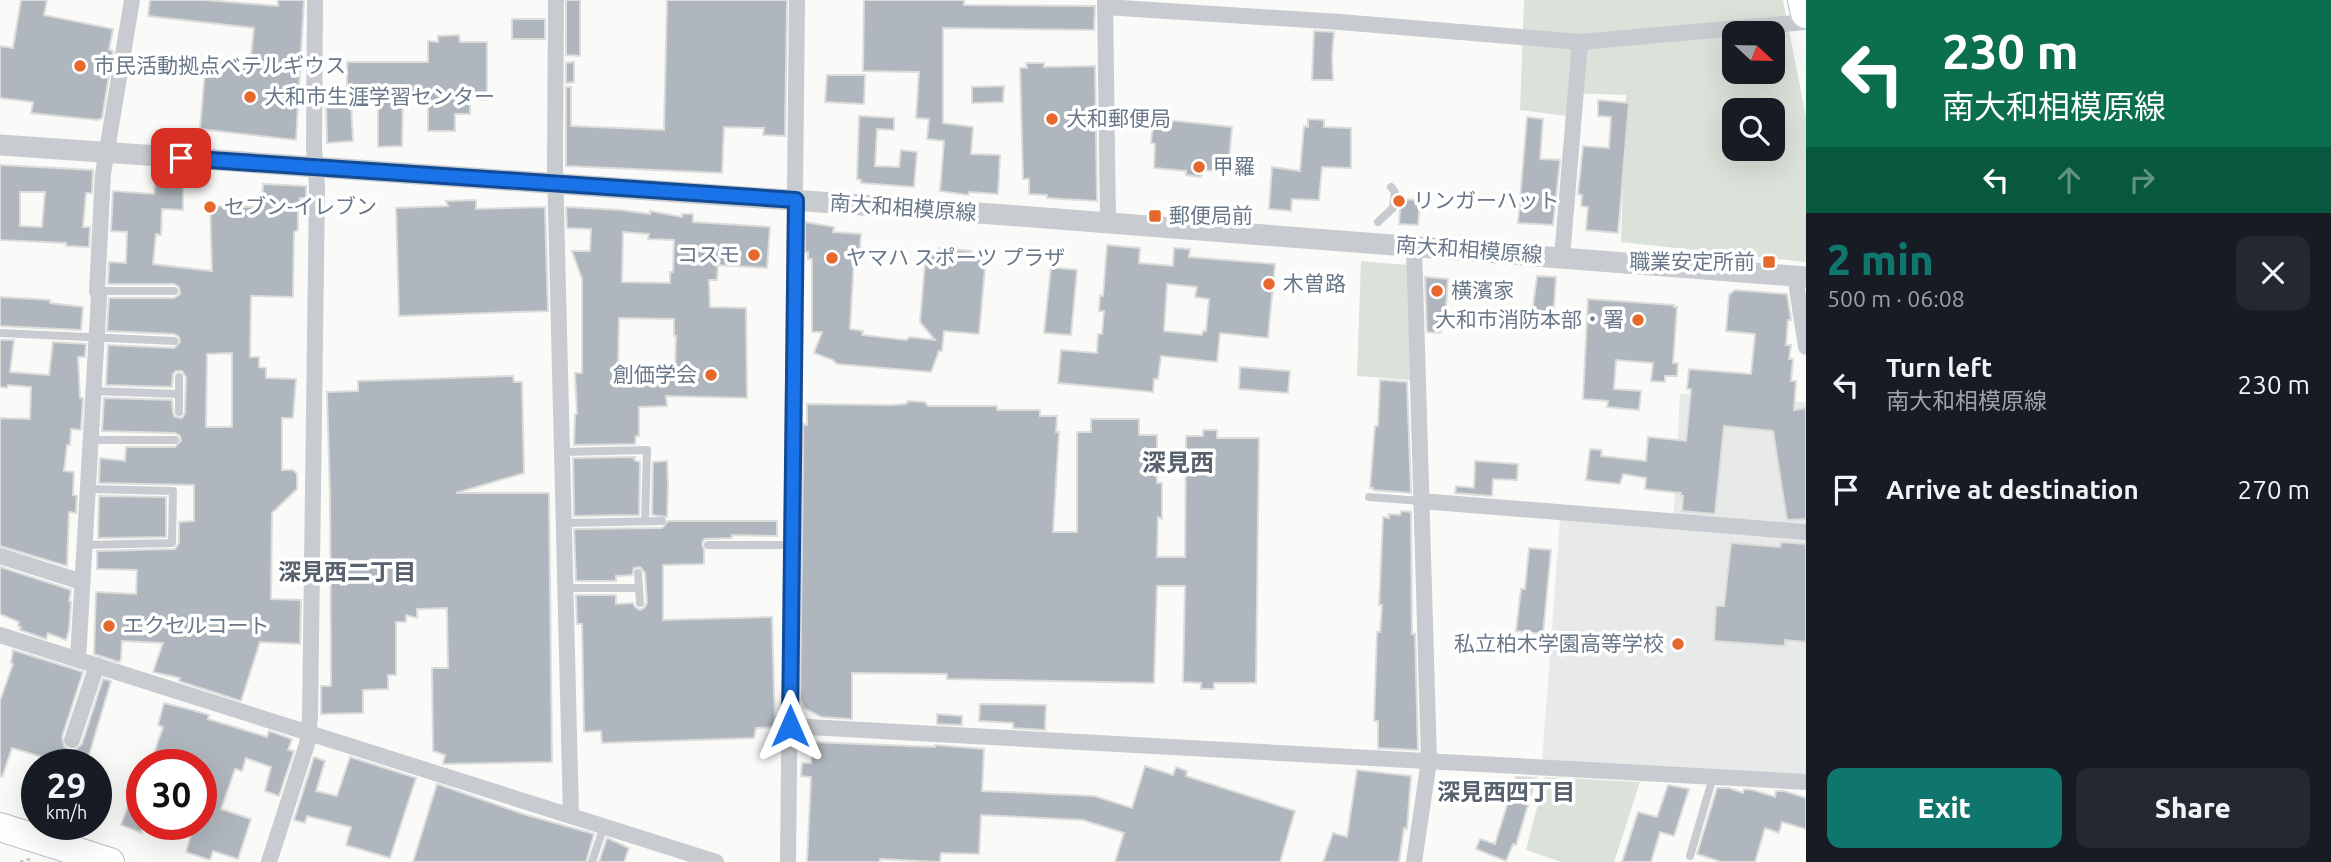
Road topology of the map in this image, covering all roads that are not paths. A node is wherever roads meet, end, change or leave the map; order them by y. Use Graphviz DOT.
graph roads {
  1 [pos="132,0"];
  2 [pos="315,0"];
  3 [pos="556,0"];
  4 [pos="797,0"];
  5 [pos="1803,0"];
  6 [pos="1105,4"];
  7 [pos="1806,13"];
  8 [pos="1806,22"];
  9 [pos="1580,42"];
  10 [pos="0,145"];
  11 [pos="106,153"];
  12 [pos="316,167"];
  13 [pos="556,183"];
  14 [pos="1391,187"];
  15 [pos="796,200"];
  16 [pos="1378,222"];
  17 [pos="1108,223"];
  18 [pos="1414,246"];
  19 [pos="1562,257"];
  20 [pos="1800,277"];
  21 [pos="97,291"];
  22 [pos="174,292"];
  23 [pos="0,333"];
  24 [pos="96,339"];
  25 [pos="174,341"];
  26 [pos="1806,347"];
  27 [pos="179,377"];
  28 [pos="93,391"];
  29 [pos="179,394"];
  30 [pos="179,412"];
  31 [pos="90,440"];
  32 [pos="175,440"];
  33 [pos="563,452"];
  34 [pos="88,489"];
  35 [pos="1369,497"];
  36 [pos="1421,501"];
  37 [pos="645,521"];
  38 [pos="662,521"];
  39 [pos="565,523"];
  40 [pos="1806,532"];
  41 [pos="84,545"];
  42 [pos="708,545"];
  43 [pos="791,545"];
  44 [pos="0,556"];
  45 [pos="638,573"];
  46 [pos="82,582"];
  47 [pos="565,588"];
  48 [pos="639,588"];
  49 [pos="640,603"];
  50 [pos="0,635"];
  51 [pos="78,659"];
  52 [pos="97,665"];
  53 [pos="790,726"];
  54 [pos="309,733"];
  55 [pos="72,740"];
  56 [pos="1429,761"];
  57 [pos="1713,777"];
  58 [pos="1806,782"];
  59 [pos="571,816"];
  60 [pos="604,826"];
  61 [pos="0,827"];
  62 [pos="1690,856"];
  63 [pos="110,862"];
  64 [pos="270,862"];
  65 [pos="592,862"];
  66 [pos="716,862"];
  67 [pos="788,862"];
  68 [pos="1414,862"];
  1 -- 11 [label="street"];
  2 -- 12 [label="street"];
  3 -- 13 [label="street"];
  4 -- 15 [label="street"];
  5 -- 7 [label="highway"];
  6 -- 9 [label="street"];
  6 -- 17 [label="street"];
  8 -- 9 [label="street"];
  9 -- 19 [label="street"];
  10 -- 11 [label="street, 南大和相模原線"];
  11 -- 12 [label="street, 南大和相模原線"];
  11 -- 21 [label="street"];
  12 -- 13 [label="street, 南大和相模原線"];
  12 -- 54 [label="street"];
  13 -- 15 [label="street, 南大和相模原線"];
  13 -- 33 [label="street"];
  14 -- 16 [label="lane"];
  15 -- 17 [label="street, 南大和相模原線"];
  15 -- 43 [label="street"];
  17 -- 18 [label="street, 南大和相模原線"];
  18 -- 19 [label="street, 南大和相模原線"];
  18 -- 36 [label="street"];
  19 -- 20 [label="street, 南大和相模原線"];
  20 -- 26 [label="street"];
  21 -- 22 [label="lane"];
  21 -- 24 [label="street"];
  23 -- 24 [label="lane"];
  24 -- 25 [label="lane"];
  24 -- 28 [label="street"];
  27 -- 29 [label="lane"];
  28 -- 29 [label="lane"];
  28 -- 31 [label="street"];
  29 -- 30 [label="lane"];
  31 -- 32 [label="lane"];
  31 -- 34 [label="street"];
  33 -- 37 [label="lane"];
  33 -- 39 [label="street"];
  34 -- 41 [label="street"];
  34 -- 41 [label="lane"];
  35 -- 36 [label="lane"];
  36 -- 40 [label="street"];
  36 -- 56 [label="street"];
  37 -- 38 [label="lane"];
  37 -- 39 [label="lane"];
  39 -- 47 [label="street"];
  41 -- 46 [label="street"];
  42 -- 43 [label="lane"];
  43 -- 53 [label="street"];
  44 -- 46 [label="street"];
  45 -- 48 [label="lane"];
  46 -- 51 [label="street"];
  47 -- 48 [label="lane"];
  47 -- 59 [label="street"];
  48 -- 49 [label="lane"];
  50 -- 51 [label="street"];
  51 -- 52 [label="street"];
  52 -- 54 [label="street"];
  52 -- 55 [label="street"];
  53 -- 56 [label="street"];
  53 -- 67 [label="street"];
  54 -- 59 [label="street"];
  54 -- 64 [label="street"];
  56 -- 57 [label="street"];
  56 -- 68 [label="street"];
  57 -- 58 [label="street"];
  57 -- 62 [label="lane"];
  59 -- 60 [label="street"];
  60 -- 65 [label="lane"];
  60 -- 66 [label="street"];
  61 -- 63 [label="highway"];
}
